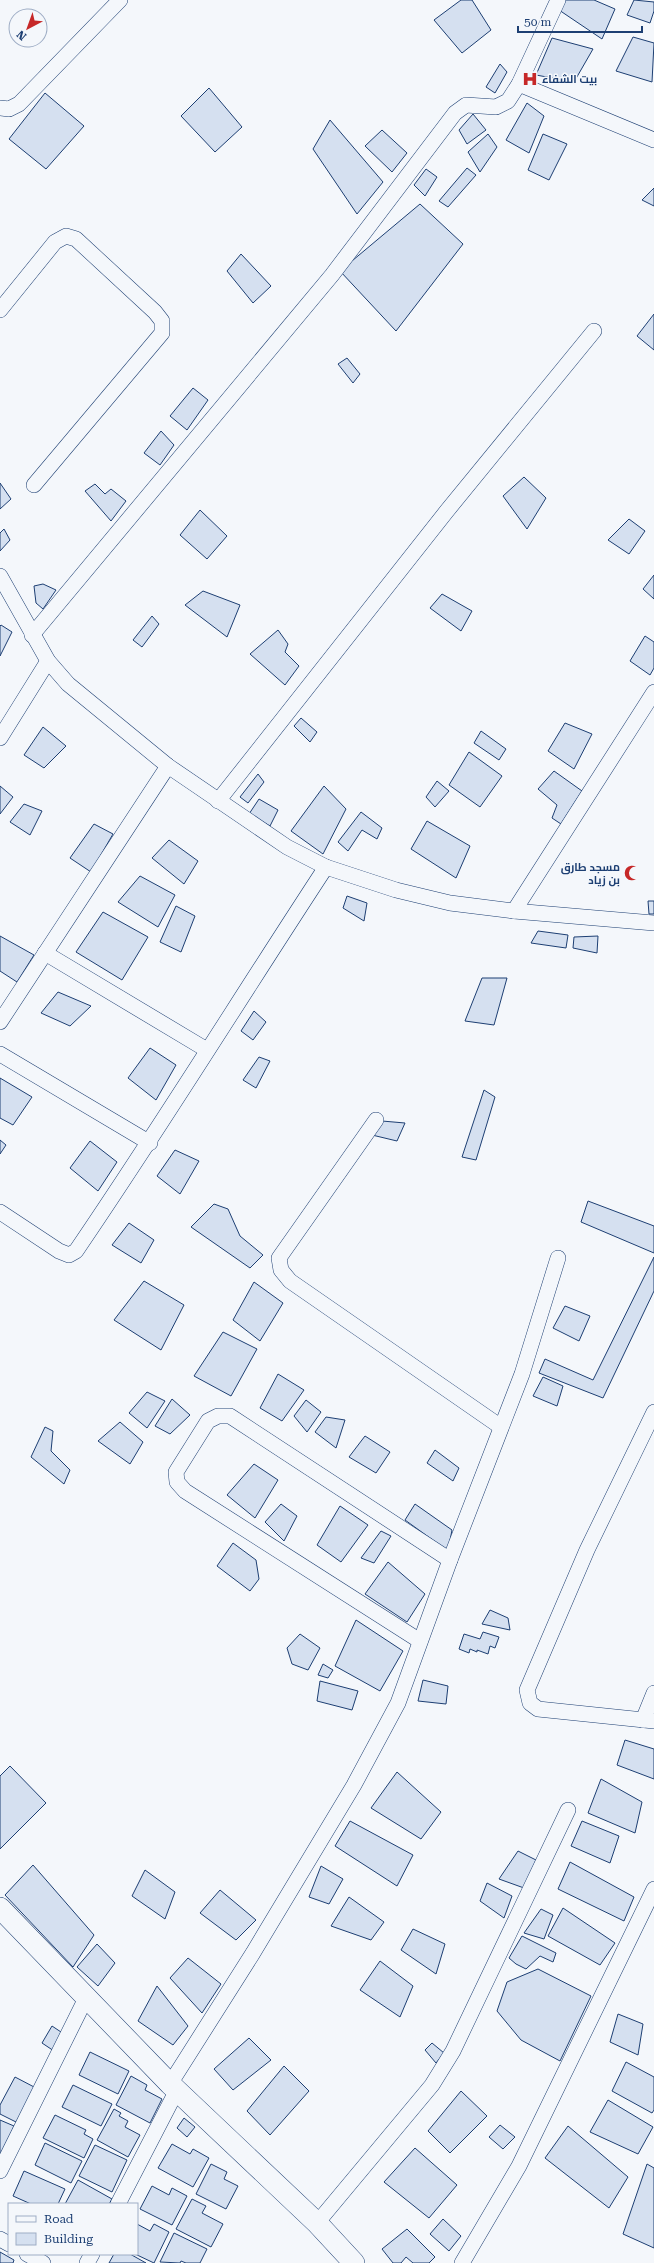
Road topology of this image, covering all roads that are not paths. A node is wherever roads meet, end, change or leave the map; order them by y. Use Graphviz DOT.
graph roads {
  1 [pos="120,0"];
  2 [pos="558,0"];
  3 [pos="519,84"];
  4 [pos="0,108"];
  5 [pos="654,139"];
  6 [pos="0,310"];
  7 [pos="594,331"];
  8 [pos="34,485"];
  9 [pos="0,576"];
  10 [pos="32,636"];
  11 [pos="48,661"];
  12 [pos="654,692"];
  13 [pos="0,738"];
  14 [pos="168,766"];
  15 [pos="218,801"];
  16 [pos="326,867"];
  17 [pos="514,911"];
  18 [pos="654,923"];
  19 [pos="45,953"];
  20 [pos="0,1022"];
  21 [pos="207,1050"];
  22 [pos="0,1054"];
  23 [pos="376,1120"];
  24 [pos="150,1143"];
  25 [pos="0,1212"];
  26 [pos="558,1258"];
  27 [pos="654,1412"];
  28 [pos="501,1427"];
  29 [pos="450,1560"];
  30 [pos="420,1641"];
  31 [pos="654,1693"];
  32 [pos="648,1721"];
  33 [pos="568,1810"];
  34 [pos="654,1889"];
  35 [pos="0,1908"];
  36 [pos="86,1998"];
  37 [pos="174,2087"];
  38 [pos="0,2171"];
  39 [pos="118,2203"];
  40 [pos="317,2224"];
  41 [pos="29,2255"];
  42 [pos="43,2263"];
  43 [pos="354,2263"];
  44 [pos="462,2263"];
  1 -- 4 [label="street"];
  2 -- 3 [label="street"];
  3 -- 5 [label="street"];
  3 -- 10 [label="street"];
  6 -- 8 [label="street"];
  7 -- 15 [label="street"];
  9 -- 10 [label="street"];
  10 -- 11 [label="street"];
  11 -- 13 [label="street"];
  11 -- 14 [label="street"];
  12 -- 17 [label="street"];
  14 -- 15 [label="street"];
  14 -- 19 [label="street"];
  15 -- 16 [label="street"];
  16 -- 17 [label="street"];
  16 -- 21 [label="street"];
  17 -- 18 [label="street"];
  19 -- 20 [label="street"];
  19 -- 21 [label="street"];
  21 -- 24 [label="street"];
  22 -- 24 [label="street"];
  23 -- 28 [label="street"];
  24 -- 25 [label="street"];
  26 -- 28 [label="street"];
  27 -- 32 [label="street"];
  28 -- 29 [label="street"];
  29 -- 30 [label="street"];
  29 -- 30 [label="street"];
  30 -- 37 [label="street"];
  31 -- 32 [label="street"];
  33 -- 40 [label="street"];
  34 -- 44 [label="street"];
  35 -- 36 [label="street"];
  36 -- 37 [label="street"];
  36 -- 38 [label="street"];
  37 -- 39 [label="street"];
  37 -- 40 [label="street"];
  40 -- 43 [label="street"];
  41 -- 42 [label="street"];
}
